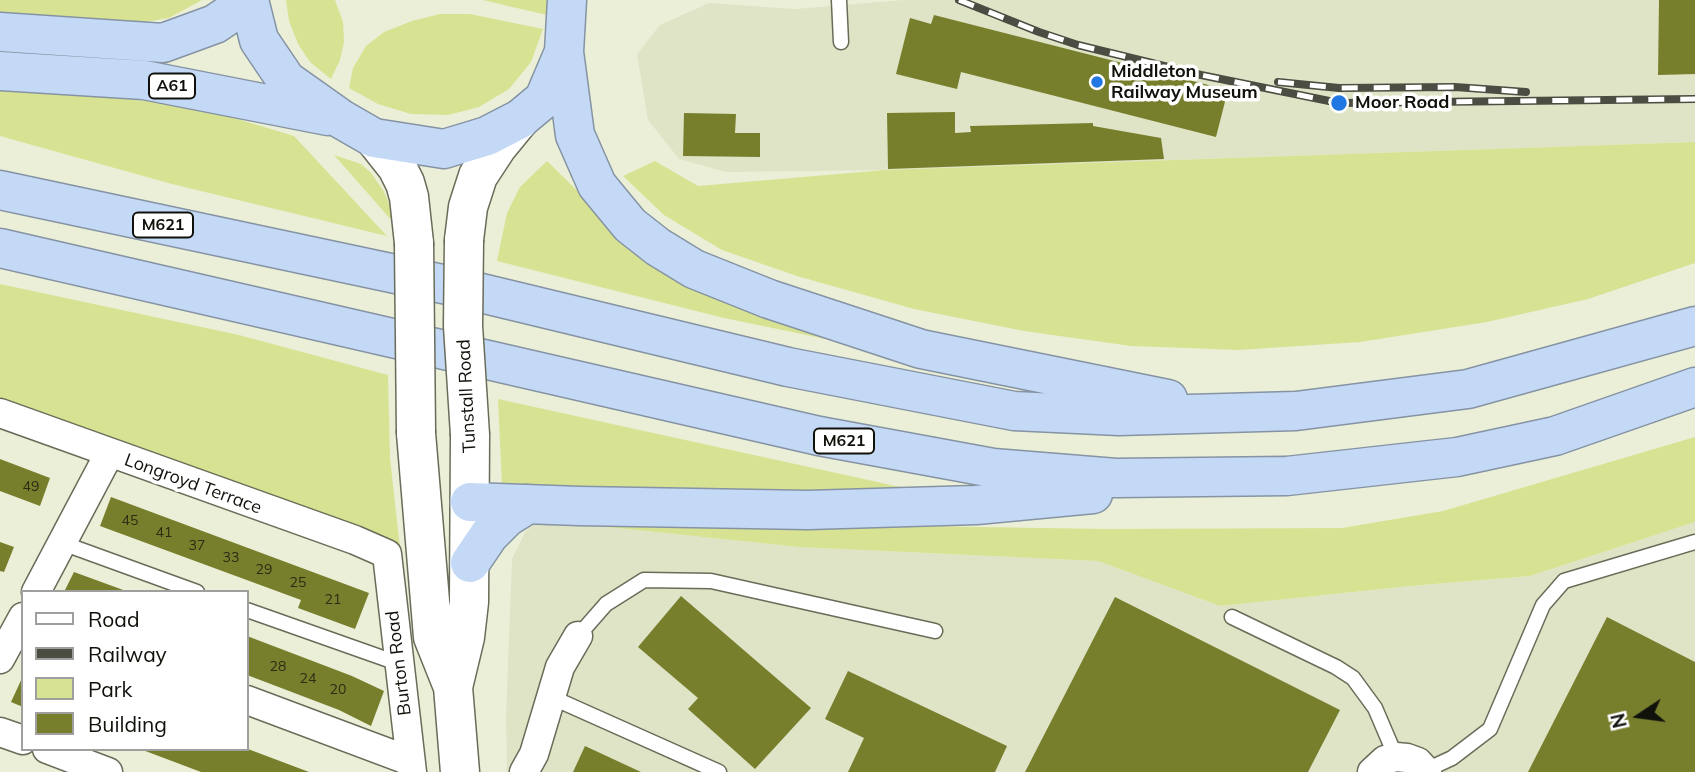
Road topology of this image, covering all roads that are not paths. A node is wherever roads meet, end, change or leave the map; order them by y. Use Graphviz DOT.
graph roads {
  1 [pos="839,0"];
  2 [pos="249,1"];
  3 [pos="572,20"];
  4 [pos="0,32"];
  5 [pos="841,42"];
  6 [pos="0,71"];
  7 [pos="341,119"];
  8 [pos="520,119"];
  9 [pos="374,138"];
  10 [pos="0,174"];
  11 [pos="0,190"];
  12 [pos="0,248"];
  13 [pos="325,260"];
  14 [pos="1695,326"];
  15 [pos="1695,387"];
  16 [pos="1233,413"];
  17 [pos="0,414"];
  18 [pos="109,454"];
  19 [pos="1287,476"];
  20 [pos="418,478"];
  21 [pos="470,502"];
  22 [pos="528,504"];
  23 [pos="1695,542"];
  24 [pos="62,543"];
  25 [pos="387,554"];
  26 [pos="470,563"];
  27 [pos="37,590"];
  28 [pos="191,590"];
  29 [pos="0,608"];
  30 [pos="248,610"];
  31 [pos="21,616"];
  32 [pos="1232,617"];
  33 [pos="21,621"];
  34 [pos="935,631"];
  35 [pos="578,636"];
  36 [pos="0,659"];
  37 [pos="400,664"];
  38 [pos="453,687"];
  39 [pos="551,697"];
  40 [pos="248,700"];
  41 [pos="0,732"];
  42 [pos="21,739"];
  43 [pos="52,751"];
  44 [pos="1396,757"];
  45 [pos="411,766"];
  46 [pos="1427,771"];
  47 [pos="108,772"];
  48 [pos="460,772"];
  49 [pos="524,772"];
  50 [pos="719,772"];
  51 [pos="1371,772"];
  1 -- 5 [label="lane"];
  2 -- 4 [label="highway, A61"];
  2 -- 7 [label="highway, A61"];
  3 -- 8 [label="highway, A61"];
  3 -- 16 [label="highway"];
  6 -- 7 [label="highway, A61"];
  7 -- 9 [label="highway, A61"];
  8 -- 9 [label="highway, A61"];
  8 -- 21 [label="street, Tunstall Road, bridge"];
  9 -- 20 [label="street, Tunstall Road, bridge"];
  10 -- 13 [label="highway"];
  11 -- 13 [label="highway, M621"];
  12 -- 19 [label="highway, M621"];
  13 -- 16 [label="highway, M621"];
  14 -- 16 [label="highway, M621"];
  15 -- 19 [label="highway, M621"];
  17 -- 18 [label="street, Longroyd Terrace"];
  18 -- 24 [label="street"];
  18 -- 25 [label="street, Longroyd Terrace"];
  19 -- 22 [label="highway"];
  20 -- 21 [label="street"];
  20 -- 38 [label="street, Tunstall Road"];
  21 -- 22 [label="highway"];
  21 -- 26 [label="street, Tunstall Road"];
  22 -- 26 [label="highway"];
  23 -- 46 [label="lane"];
  24 -- 27 [label="street"];
  24 -- 28 [label="lane"];
  25 -- 37 [label="street, Burton Road"];
  26 -- 38 [label="street, Tunstall Road"];
  29 -- 31 [label="street"];
  30 -- 37 [label="lane"];
  32 -- 44 [label="lane"];
  33 -- 36 [label="street"];
  34 -- 35 [label="lane"];
  35 -- 39 [label="street"];
  37 -- 45 [label="street, Burton Road"];
  38 -- 48 [label="street, Tunstall Road"];
  39 -- 49 [label="street"];
  39 -- 50 [label="lane"];
  40 -- 45 [label="street"];
  41 -- 42 [label="street"];
  43 -- 47 [label="street"];
  44 -- 46 [label="street"];
  44 -- 51 [label="street"];
}
